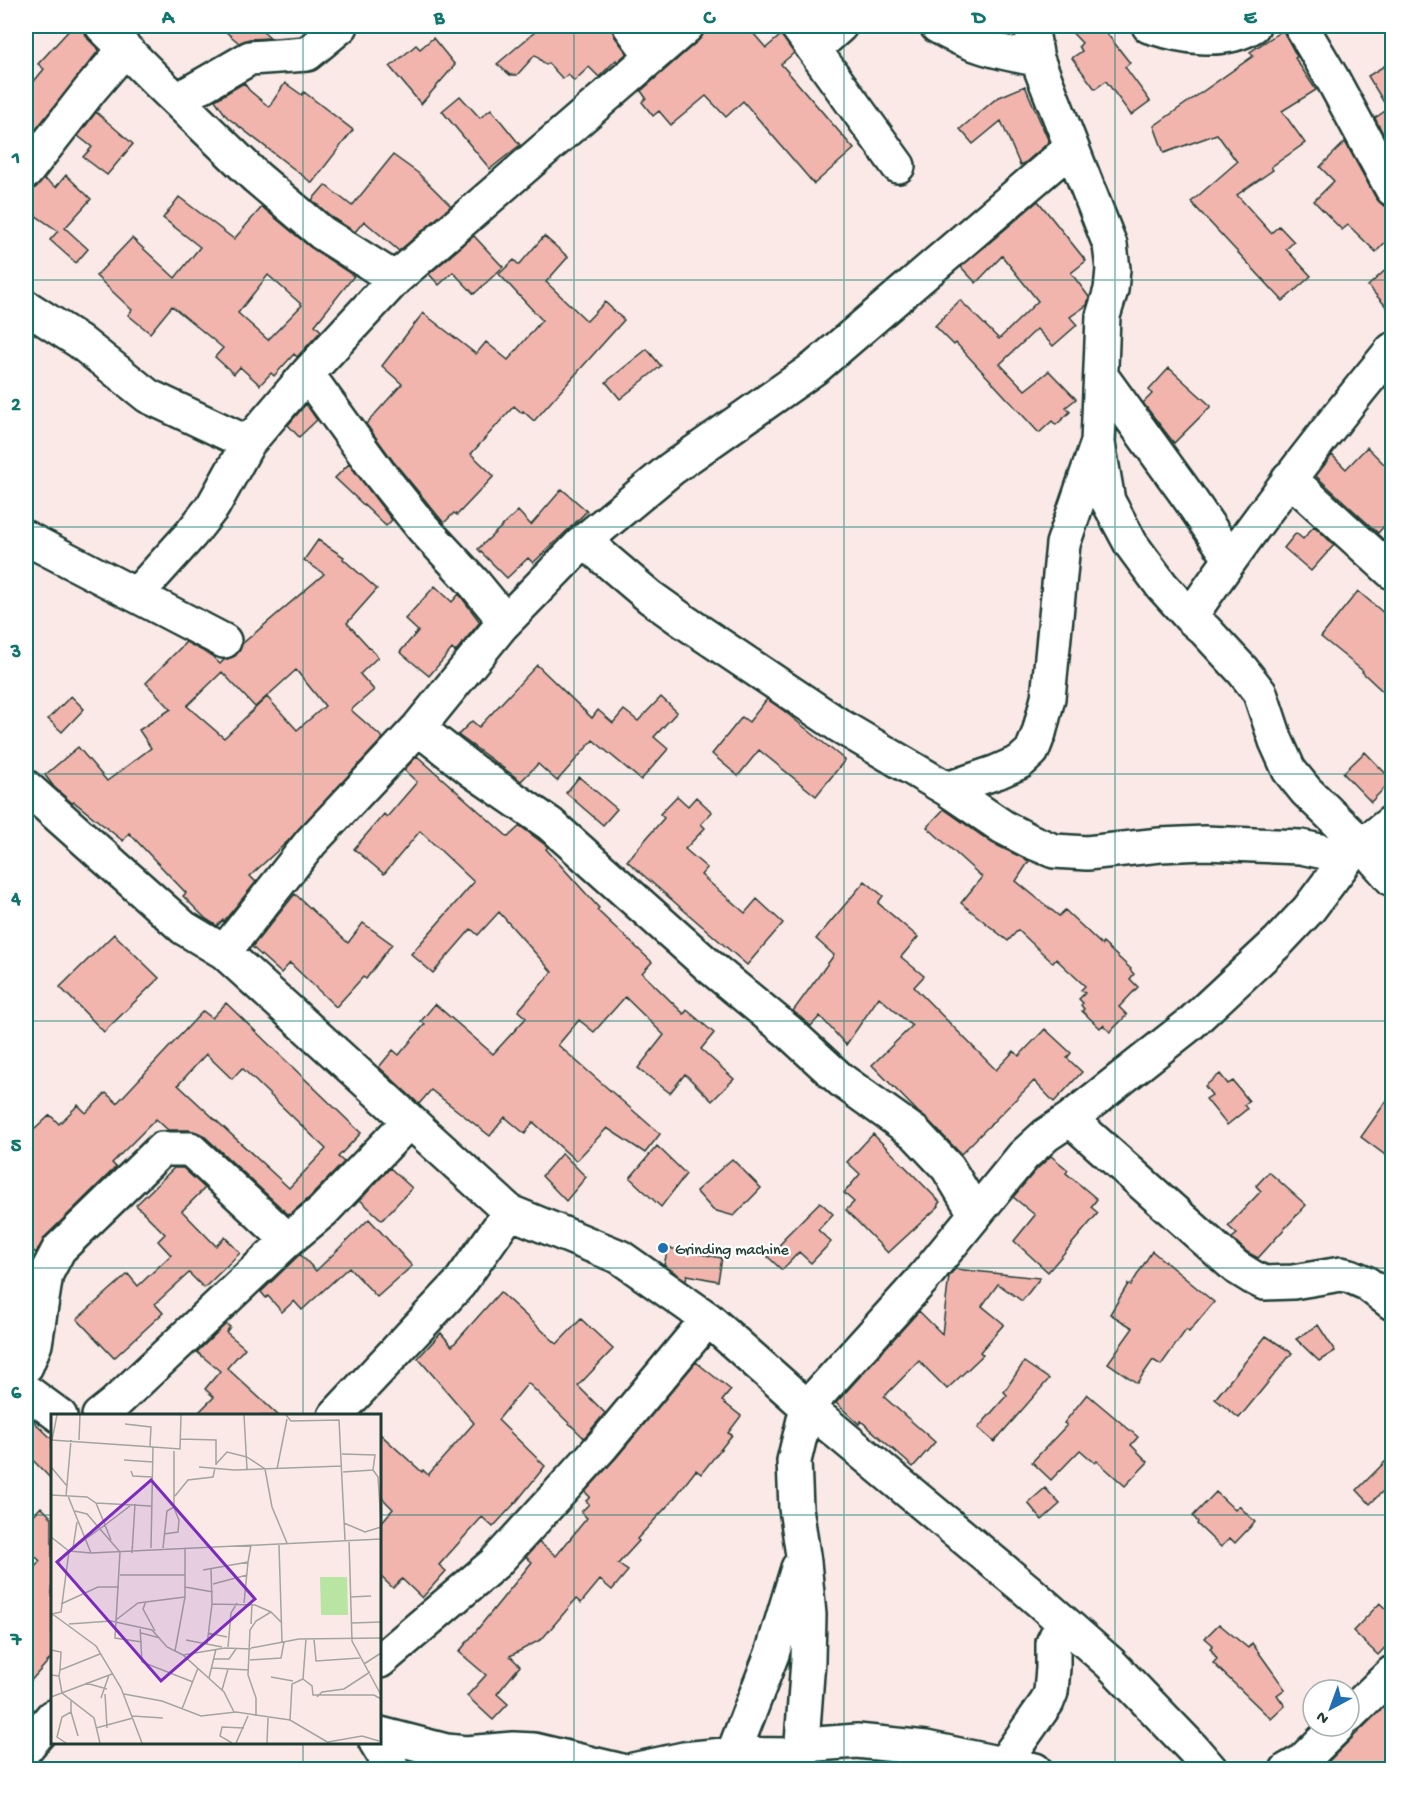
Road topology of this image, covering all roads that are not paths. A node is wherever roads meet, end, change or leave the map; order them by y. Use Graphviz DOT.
graph roads {
  1 [pos="102,26"];
  2 [pos="340,26"];
  3 [pos="630,26"];
  4 [pos="687,26"];
  5 [pos="840,26"];
  6 [pos="937,26"];
  7 [pos="1031,26"];
  8 [pos="1149,26"];
  9 [pos="1253,26"];
  10 [pos="1301,26"];
  11 [pos="805,37"];
  12 [pos="125,49"];
  13 [pos="652,56"];
  14 [pos="1037,59"];
  15 [pos="177,100"];
  16 [pos="1071,148"];
  17 [pos="898,166"];
  18 [pos="26,172"];
  19 [pos="1392,189"];
  20 [pos="395,279"];
  21 [pos="26,308"];
  22 [pos="1392,350"];
  23 [pos="308,374"];
  24 [pos="1101,375"];
  25 [pos="249,443"];
  26 [pos="1098,443"];
  27 [pos="1289,478"];
  28 [pos="26,538"];
  29 [pos="584,541"];
  30 [pos="1230,558"];
  31 [pos="1392,572"];
  32 [pos="136,595"];
  33 [pos="1190,617"];
  34 [pos="501,626"];
  35 [pos="224,641"];
  36 [pos="418,728"];
  37 [pos="26,787"];
  38 [pos="946,789"];
  39 [pos="1392,822"];
  40 [pos="1355,851"];
  41 [pos="1392,879"];
  42 [pos="224,952"];
  43 [pos="1070,1119"];
  44 [pos="410,1121"];
  45 [pos="510,1212"];
  46 [pos="975,1213"];
  47 [pos="288,1240"];
  48 [pos="1392,1303"];
  49 [pos="708,1319"];
  50 [pos="26,1366"];
  51 [pos="26,1391"];
  52 [pos="807,1407"];
  53 [pos="57,1414"];
  54 [pos="102,1414"];
  55 [pos="337,1414"];
  56 [pos="803,1553"];
  57 [pos="1063,1622"];
  58 [pos="381,1660"];
  59 [pos="1392,1673"];
  60 [pos="1361,1703"];
  61 [pos="51,1719"];
  62 [pos="381,1734"];
  63 [pos="1326,1738"];
  64 [pos="377,1744"];
  65 [pos="26,1748"];
  66 [pos="800,1758"];
  67 [pos="731,1762"];
  68 [pos="1001,1767"];
  69 [pos="1298,1767"];
  70 [pos="393,1770"];
  71 [pos="618,1770"];
  72 [pos="633,1770"];
  73 [pos="1035,1770"];
  74 [pos="1211,1770"];
  1 -- 12 [label="street"];
  2 -- 15 [label="street"];
  3 -- 13 [label="street"];
  4 -- 13 [label="street"];
  5 -- 11 [label="street"];
  6 -- 14 [label="street"];
  7 -- 14 [label="street"];
  8 -- 9 [label="street"];
  10 -- 19 [label="street"];
  11 -- 17 [label="street"];
  12 -- 15 [label="street"];
  12 -- 18 [label="street"];
  13 -- 20 [label="street"];
  14 -- 16 [label="street"];
  15 -- 20 [label="street"];
  16 -- 24 [label="street"];
  16 -- 29 [label="street"];
  20 -- 23 [label="street"];
  21 -- 25 [label="street"];
  22 -- 27 [label="street"];
  23 -- 25 [label="street"];
  23 -- 34 [label="street"];
  24 -- 26 [label="street"];
  24 -- 30 [label="street"];
  25 -- 32 [label="street"];
  26 -- 33 [label="street"];
  26 -- 38 [label="street"];
  27 -- 30 [label="street"];
  27 -- 31 [label="street"];
  28 -- 32 [label="street"];
  29 -- 34 [label="street"];
  29 -- 38 [label="street"];
  30 -- 33 [label="street"];
  32 -- 35 [label="street"];
  33 -- 40 [label="street"];
  34 -- 36 [label="street"];
  36 -- 42 [label="street"];
  36 -- 46 [label="street"];
  37 -- 42 [label="street"];
  38 -- 40 [label="street"];
  39 -- 40 [label="street"];
  40 -- 41 [label="street"];
  40 -- 43 [label="street"];
  42 -- 44 [label="street"];
  43 -- 46 [label="street"];
  43 -- 48 [label="street"];
  44 -- 45 [label="street"];
  44 -- 47 [label="street"];
  45 -- 49 [label="street"];
  45 -- 55 [label="street"];
  46 -- 52 [label="street"];
  47 -- 50 [label="street"];
  47 -- 54 [label="street"];
  49 -- 52 [label="street"];
  49 -- 58 [label="street"];
  51 -- 53 [label="street"];
  52 -- 56 [label="street"];
  52 -- 57 [label="street"];
  56 -- 66 [label="street"];
  56 -- 67 [label="street"];
  57 -- 68 [label="street"];
  57 -- 74 [label="street"];
  59 -- 60 [label="street"];
  61 -- 65 [label="street"];
  62 -- 71 [label="street"];
  63 -- 69 [label="street"];
  64 -- 70 [label="street"];
  66 -- 67 [label="street"];
  66 -- 68 [label="street"];
  67 -- 72 [label="street"];
  68 -- 73 [label="street"];
}
